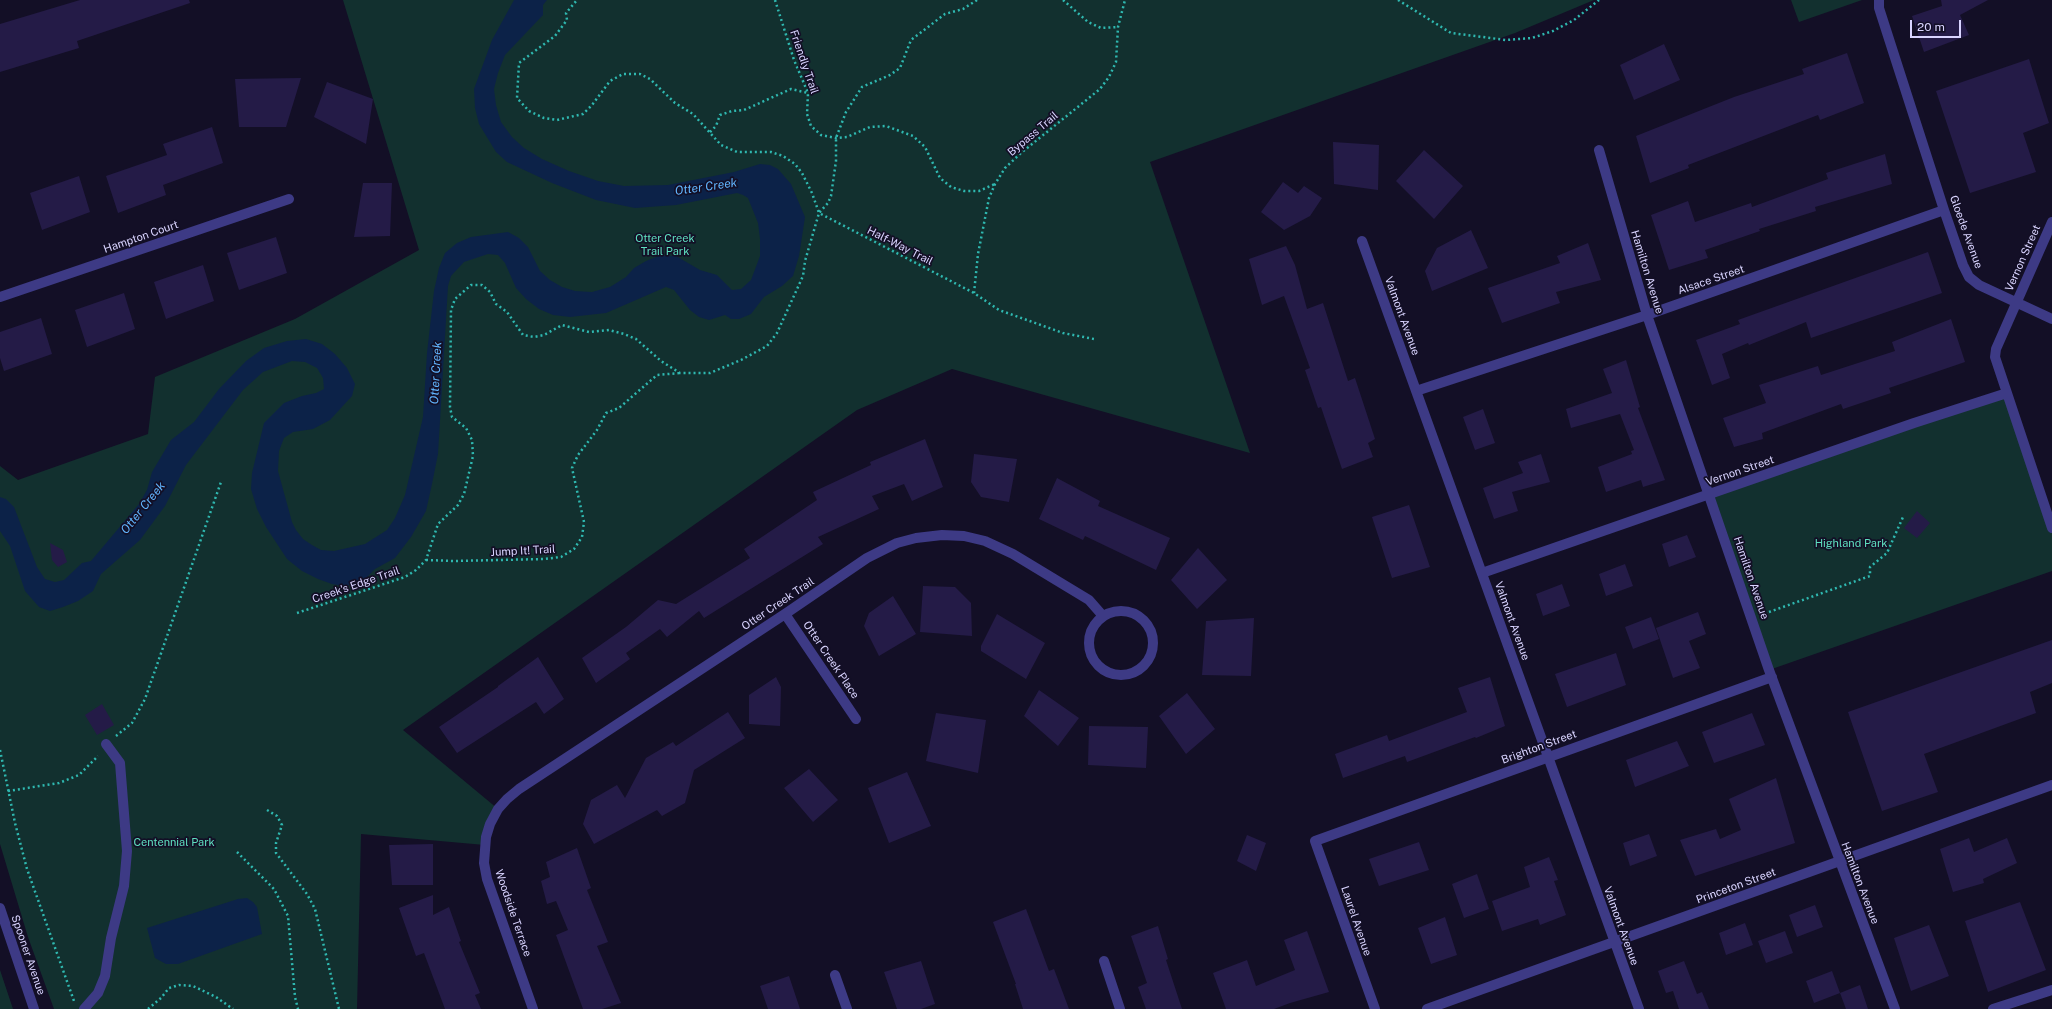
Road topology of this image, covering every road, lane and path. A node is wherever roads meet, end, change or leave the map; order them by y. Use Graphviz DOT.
graph roads {
  1 [pos="577,0"];
  2 [pos="775,0"];
  3 [pos="977,0"];
  4 [pos="1064,0"];
  5 [pos="1125,0"];
  6 [pos="1398,0"];
  7 [pos="1599,0"];
  8 [pos="1879,4"];
  9 [pos="1118,27"];
  10 [pos="808,93"];
  11 [pos="710,132"];
  12 [pos="836,138"];
  13 [pos="1599,150"];
  14 [pos="995,184"];
  15 [pos="289,199"];
  16 [pos="1944,210"];
  17 [pos="819,213"];
  18 [pos="2052,222"];
  19 [pos="1362,241"];
  20 [pos="974,293"];
  21 [pos="0,297"];
  22 [pos="2016,303"];
  23 [pos="1647,315"];
  24 [pos="2052,319"];
  25 [pos="1094,339"];
  26 [pos="680,373"];
  27 [pos="1416,391"];
  28 [pos="2007,393"];
  29 [pos="221,482"];
  30 [pos="1709,495"];
  31 [pos="1903,517"];
  32 [pos="2052,528"];
  33 [pos="426,560"];
  34 [pos="1482,573"];
  35 [pos="1768,612"];
  36 [pos="297,613"];
  37 [pos="785,614"];
  38 [pos="1104,616"];
  39 [pos="1772,677"];
  40 [pos="856,719"];
  41 [pos="106,744"];
  42 [pos="0,750"];
  43 [pos="1548,756"];
  44 [pos="2052,785"];
  45 [pos="8,791"];
  46 [pos="267,810"];
  47 [pos="490,824"];
  48 [pos="1315,841"];
  49 [pos="237,852"];
  50 [pos="1839,862"];
  51 [pos="0,908"];
  52 [pos="1615,942"];
  53 [pos="1104,961"];
  54 [pos="835,975"];
  55 [pos="2052,990"];
  56 [pos="74,1002"];
  57 [pos="34,1009"];
  58 [pos="84,1009"];
  59 [pos="148,1009"];
  60 [pos="233,1009"];
  61 [pos="298,1009"];
  62 [pos="339,1009"];
  63 [pos="533,1009"];
  64 [pos="847,1009"];
  65 [pos="1120,1009"];
  66 [pos="1375,1009"];
  67 [pos="1427,1009"];
  68 [pos="1639,1009"];
  69 [pos="1895,1009"];
  70 [pos="1993,1009"];
  1 -- 11 [label="path"];
  2 -- 10 [label="path, Friendly Trail"];
  3 -- 12 [label="path"];
  4 -- 9 [label="path"];
  5 -- 9 [label="path, Bypass Trail"];
  6 -- 7 [label="path"];
  8 -- 16 [label="street, Gloede Avenue"];
  9 -- 14 [label="path, Bypass Trail"];
  10 -- 11 [label="path"];
  10 -- 12 [label="path, Friendly Trail"];
  11 -- 17 [label="path"];
  12 -- 14 [label="path"];
  12 -- 17 [label="path"];
  13 -- 23 [label="street, Hamilton Avenue"];
  14 -- 20 [label="path, Bypass Trail"];
  15 -- 21 [label="street, Hampton Court"];
  16 -- 22 [label="street, Gloede Avenue"];
  16 -- 23 [label="street, Alsace Street"];
  17 -- 20 [label="path, Half-Way Trail"];
  17 -- 26 [label="path"];
  18 -- 22 [label="street, Vernon Street"];
  19 -- 27 [label="street, Valmont Avenue"];
  20 -- 25 [label="path, Half-Way Trail"];
  22 -- 24 [label="street, Gloede Avenue"];
  22 -- 28 [label="street"];
  23 -- 27 [label="street, Alsace Street"];
  23 -- 30 [label="street, Hamilton Avenue"];
  26 -- 33 [label="path, Jump It! Trail"];
  26 -- 33 [label="path"];
  27 -- 34 [label="street, Valmont Avenue"];
  28 -- 30 [label="street, Vernon Street"];
  28 -- 32 [label="street"];
  29 -- 41 [label="path"];
  30 -- 34 [label="street, Vernon Street"];
  30 -- 39 [label="street, Hamilton Avenue"];
  31 -- 35 [label="path"];
  33 -- 36 [label="path, Creek's Edge Trail"];
  34 -- 43 [label="street, Valmont Avenue"];
  37 -- 38 [label="street, Otter Creek Trail"];
  37 -- 40 [label="street, Otter Creek Place"];
  37 -- 47 [label="street, Otter Creek Trail"];
  38 -- 38 [label="street"];
  39 -- 43 [label="street, Brighton Street"];
  39 -- 50 [label="street, Hamilton Avenue"];
  41 -- 45 [label="path"];
  41 -- 58 [label="street"];
  42 -- 45 [label="path"];
  43 -- 48 [label="street, Brighton Street"];
  43 -- 52 [label="street, Valmont Avenue"];
  44 -- 50 [label="street, Princeton Street"];
  45 -- 56 [label="path"];
  46 -- 62 [label="path"];
  47 -- 63 [label="street, Woodside Terrace"];
  48 -- 66 [label="street, Laurel Avenue"];
  49 -- 61 [label="path"];
  50 -- 52 [label="street, Princeton Street"];
  50 -- 69 [label="street, Hamilton Avenue"];
  51 -- 57 [label="street, Spooner Avenue"];
  52 -- 67 [label="street, Princeton Street"];
  52 -- 68 [label="street, Valmont Avenue"];
  53 -- 65 [label="street"];
  54 -- 64 [label="street"];
  55 -- 70 [label="street"];
  59 -- 60 [label="path"];
}
